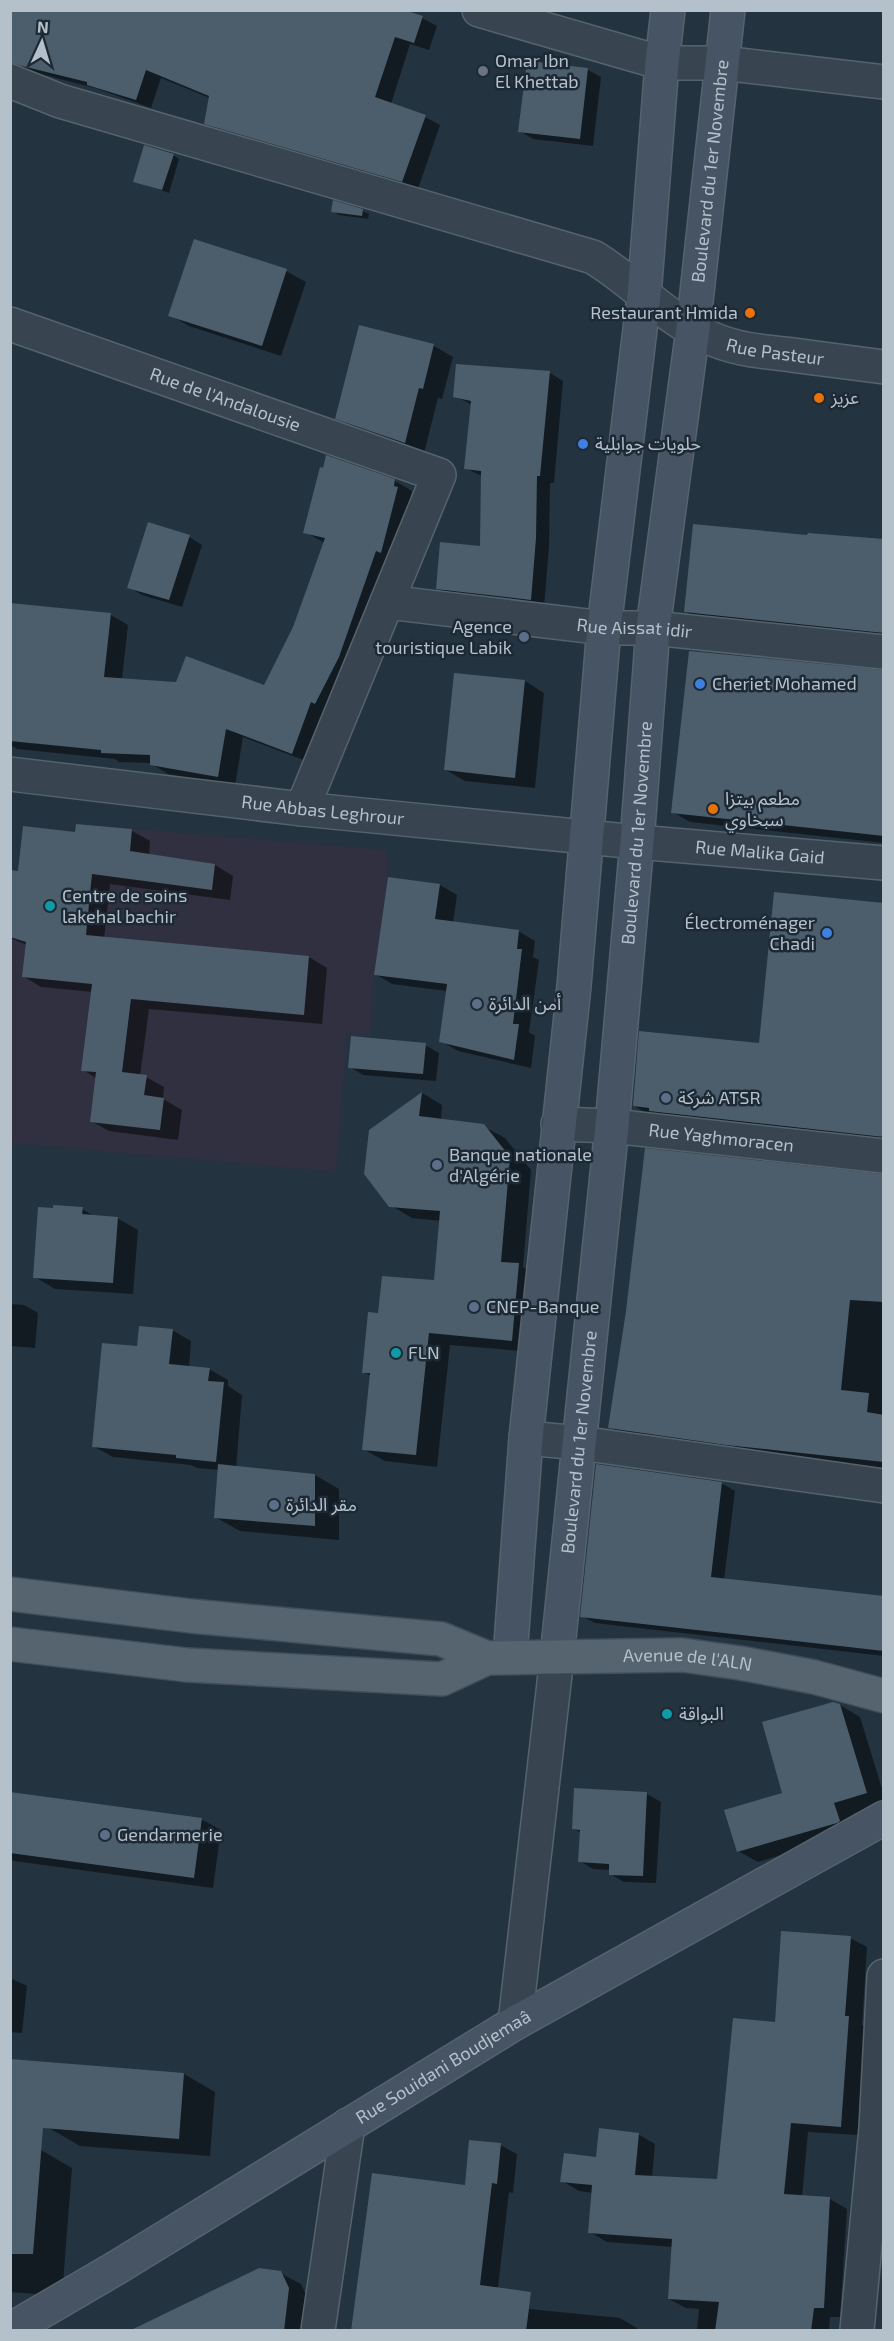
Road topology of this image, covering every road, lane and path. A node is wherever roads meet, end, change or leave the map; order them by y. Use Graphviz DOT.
graph roads {
  1 [pos="479,10"];
  2 [pos="668,10"];
  3 [pos="728,10"];
  4 [pos="662,63"];
  5 [pos="722,63"];
  6 [pos="10,81"];
  7 [pos="884,82"];
  8 [pos="644,296"];
  9 [pos="10,324"];
  10 [pos="693,329"];
  11 [pos="884,367"];
  12 [pos="387,602"];
  13 [pos="604,628"];
  14 [pos="653,628"];
  15 [pos="884,652"];
  16 [pos="10,774"];
  17 [pos="302,809"];
  18 [pos="587,838"];
  19 [pos="637,842"];
  20 [pos="884,863"];
  21 [pos="558,1124"];
  22 [pos="612,1126"];
  23 [pos="884,1156"];
  24 [pos="526,1438"];
  25 [pos="579,1443"];
  26 [pos="884,1486"];
  27 [pos="10,1594"];
  28 [pos="191,1616"];
  29 [pos="10,1644"];
  30 [pos="557,1657"];
  31 [pos="498,1658"];
  32 [pos="187,1665"];
  33 [pos="884,1696"];
  34 [pos="884,1818"];
  35 [pos="884,1976"];
  36 [pos="515,2023"];
  37 [pos="348,2125"];
  38 [pos="10,2330"];
  39 [pos="318,2331"];
  40 [pos="857,2331"];
  1 -- 4 [label="street"];
  2 -- 4 [label="main road"];
  3 -- 5 [label="main road, Boulevard du 1er Novembre"];
  4 -- 5 [label="street"];
  4 -- 8 [label="main road"];
  5 -- 7 [label="street"];
  5 -- 10 [label="main road, Boulevard du 1er Novembre"];
  6 -- 8 [label="street, Rue Pasteur"];
  8 -- 10 [label="street, Rue Pasteur"];
  8 -- 13 [label="main road"];
  9 -- 12 [label="street, Rue de l'Andalousie"];
  10 -- 11 [label="street, Rue Pasteur"];
  10 -- 14 [label="main road, Boulevard du 1er Novembre"];
  12 -- 13 [label="street, Rue Aissat idir"];
  12 -- 17 [label="street"];
  13 -- 14 [label="street, Rue Aissat idir"];
  13 -- 18 [label="main road"];
  14 -- 15 [label="street, Rue Aissat idir"];
  14 -- 19 [label="main road, Boulevard du 1er Novembre"];
  16 -- 17 [label="street, Rue Abbas Leghrour"];
  17 -- 18 [label="street, Rue Abbas Leghrour"];
  18 -- 19 [label="street, Rue Abbas Leghrour"];
  18 -- 21 [label="main road"];
  19 -- 20 [label="street, Rue Malika Gaid"];
  19 -- 22 [label="main road, Boulevard du 1er Novembre"];
  21 -- 22 [label="street, Rue Yaghmoracen"];
  21 -- 24 [label="main road"];
  22 -- 23 [label="street, Rue Yaghmoracen"];
  22 -- 25 [label="main road, Boulevard du 1er Novembre"];
  24 -- 25 [label="street"];
  24 -- 31 [label="main road"];
  25 -- 26 [label="street"];
  25 -- 30 [label="main road, Boulevard du 1er Novembre"];
  27 -- 28 [label="main road"];
  28 -- 31 [label="main road"];
  28 -- 32 [label="main road"];
  29 -- 32 [label="main road"];
  30 -- 31 [label="main road, Avenue de l'ALN"];
  30 -- 33 [label="main road, Avenue de l'ALN"];
  30 -- 36 [label="street"];
  31 -- 32 [label="main road"];
  34 -- 36 [label="main road, Rue Souidani Boudjemaâ"];
  35 -- 40 [label="street"];
  36 -- 37 [label="main road, Rue Souidani Boudjemaâ"];
  37 -- 38 [label="main road, Rue Souidani Boudjemaâ"];
  37 -- 39 [label="street"];
}
